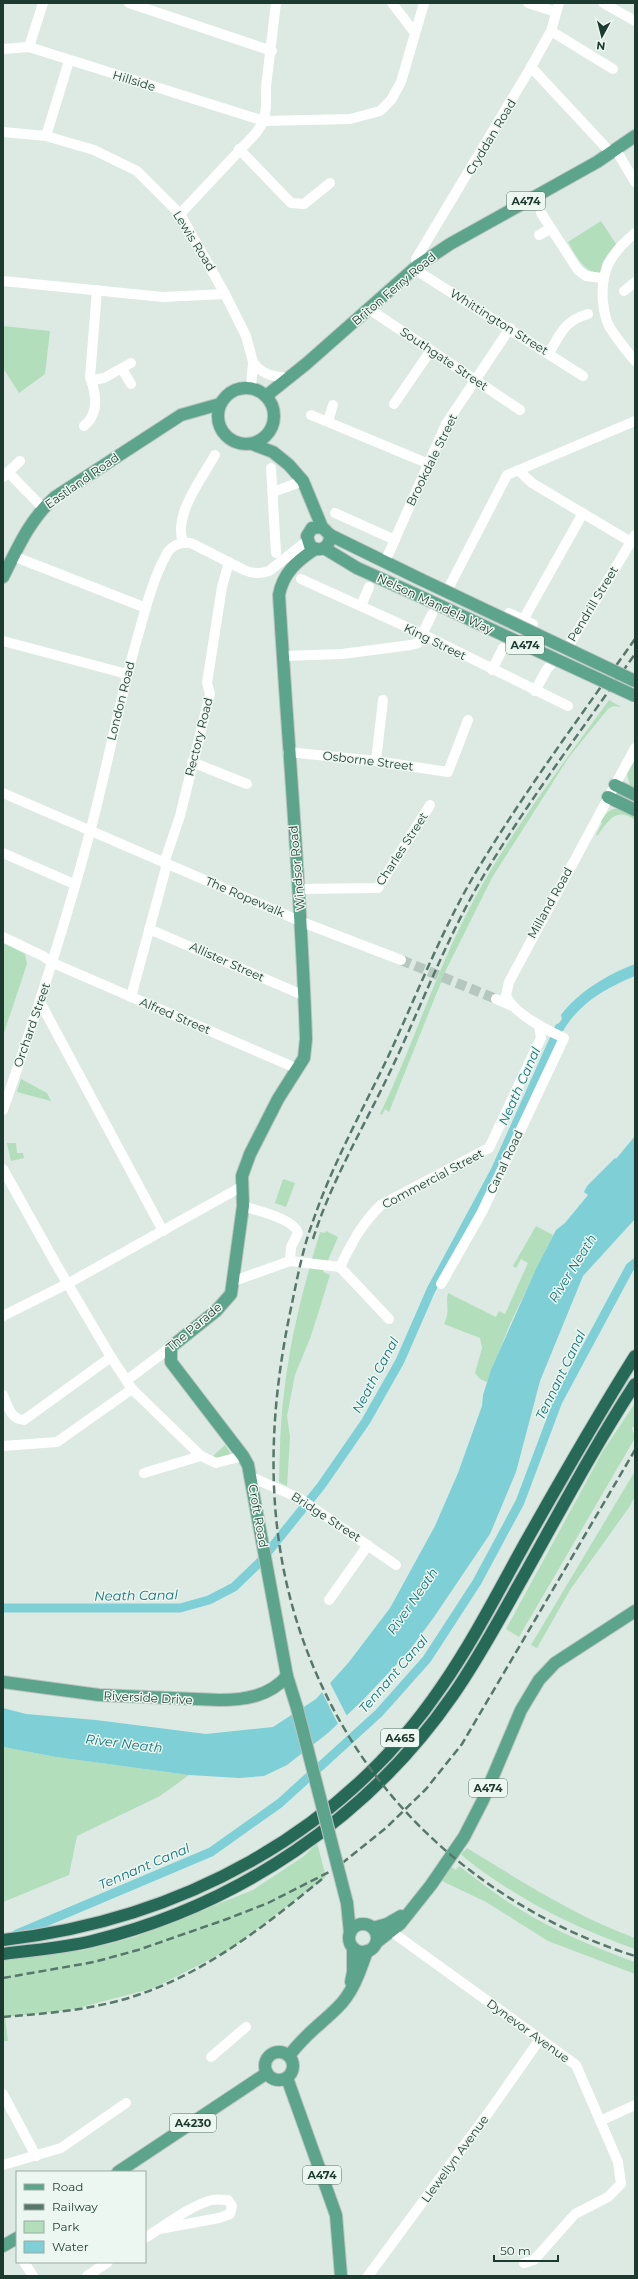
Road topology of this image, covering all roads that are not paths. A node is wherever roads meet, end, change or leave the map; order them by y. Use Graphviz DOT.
graph roads {
  1 [pos="43,3"];
  2 [pos="129,3"];
  3 [pos="276,3"];
  4 [pos="392,3"];
  5 [pos="424,3"];
  6 [pos="528,3"];
  7 [pos="603,3"];
  8 [pos="558,8"];
  9 [pos="635,22"];
  10 [pos="551,31"];
  11 [pos="415,33"];
  12 [pos="29,46"];
  13 [pos="3,49"];
  14 [pos="272,51"];
  15 [pos="69,61"];
  16 [pos="531,67"];
  17 [pos="613,69"];
  18 [pos="264,121"];
  19 [pos="3,132"];
  20 [pos="46,136"];
  21 [pos="635,136"];
  22 [pos="239,149"];
  23 [pos="614,151"];
  24 [pos="635,182"];
  25 [pos="330,183"];
  26 [pos="541,213"];
  27 [pos="180,214"];
  28 [pos="550,229"];
  29 [pos="635,233"];
  30 [pos="539,235"];
  31 [pos="417,266"];
  32 [pos="602,278"];
  33 [pos="3,281"];
  34 [pos="635,282"];
  35 [pos="97,290"];
  36 [pos="624,291"];
  37 [pos="225,294"];
  38 [pos="369,309"];
  39 [pos="588,314"];
  40 [pos="510,328"];
  41 [pos="431,350"];
  42 [pos="549,353"];
  43 [pos="635,361"];
  44 [pos="253,362"];
  45 [pos="131,363"];
  46 [pos="122,369"];
  47 [pos="583,376"];
  48 [pos="90,377"];
  49 [pos="287,378"];
  50 [pos="475,381"];
  51 [pos="132,384"];
  52 [pos="251,388"];
  53 [pos="266,396"];
  54 [pos="220,404"];
  55 [pos="394,404"];
  56 [pos="334,405"];
  57 [pos="520,410"];
  58 [pos="188,412"];
  59 [pos="311,415"];
  60 [pos="328,421"];
  61 [pos="635,421"];
  62 [pos="84,426"];
  63 [pos="219,426"];
  64 [pos="270,430"];
  65 [pos="252,444"];
  66 [pos="271,451"];
  67 [pos="215,455"];
  68 [pos="20,461"];
  69 [pos="429,464"];
  70 [pos="271,468"];
  71 [pos="518,470"];
  72 [pos="6,475"];
  73 [pos="303,481"];
  74 [pos="273,492"];
  75 [pos="43,508"];
  76 [pos="335,513"];
  77 [pos="583,514"];
  78 [pos="321,530"];
  79 [pos="633,539"];
  80 [pos="395,540"];
  81 [pos="183,542"];
  82 [pos="315,546"];
  83 [pos="276,553"];
  84 [pos="388,555"];
  85 [pos="9,558"];
  86 [pos="230,562"];
  87 [pos="3,577"];
  88 [pos="301,579"];
  89 [pos="450,585"];
  90 [pos="369,587"];
  91 [pos="361,606"];
  92 [pos="146,608"];
  93 [pos="509,613"];
  94 [pos="432,614"];
  95 [pos="523,620"];
  96 [pos="533,624"];
  97 [pos="422,634"];
  98 [pos="3,641"];
  99 [pos="503,648"];
  100 [pos="283,656"];
  101 [pos="492,670"];
  102 [pos="127,674"];
  103 [pos="635,681"];
  104 [pos="535,691"];
  105 [pos="635,696"];
  106 [pos="383,700"];
  107 [pos="568,706"];
  108 [pos="468,720"];
  109 [pos="635,748"];
  110 [pos="288,752"];
  111 [pos="376,760"];
  112 [pos="192,762"];
  113 [pos="247,784"];
  114 [pos="614,785"];
  115 [pos="3,793"];
  116 [pos="635,795"];
  117 [pos="608,797"];
  118 [pos="430,805"];
  119 [pos="635,810"];
  120 [pos="90,832"];
  121 [pos="3,853"];
  122 [pos="165,864"];
  123 [pos="74,884"];
  124 [pos="299,889"];
  125 [pos="302,922"];
  126 [pos="149,928"];
  127 [pos="3,937"];
  128 [pos="401,960"];
  129 [pos="53,964"];
  130 [pos="305,996"];
  131 [pos="131,997"];
  132 [pos="496,999"];
  133 [pos="40,1002"];
  134 [pos="512,1006"];
  135 [pos="539,1026"];
  136 [pos="298,1069"];
  137 [pos="3,1110"];
  138 [pos="3,1169"];
  139 [pos="241,1187"];
  140 [pos="242,1206"];
  141 [pos="162,1230"];
  142 [pos="290,1261"];
  143 [pos="340,1267"];
  144 [pos="234,1281"];
  145 [pos="67,1284"];
  146 [pos="441,1284"];
  147 [pos="3,1316"];
  148 [pos="389,1319"];
  149 [pos="171,1347"];
  150 [pos="635,1356"];
  151 [pos="111,1357"];
  152 [pos="635,1384"];
  153 [pos="130,1385"];
  154 [pos="3,1395"];
  155 [pos="3,1446"];
  156 [pos="201,1456"];
  157 [pos="244,1456"];
  158 [pos="144,1473"];
  159 [pos="251,1477"];
  160 [pos="368,1545"];
  161 [pos="396,1565"];
  162 [pos="329,1600"];
  163 [pos="635,1611"];
  164 [pos="287,1676"];
  165 [pos="3,1682"];
  166 [pos="271,1690"];
  167 [pos="296,1705"];
  168 [pos="347,1903"];
  169 [pos="408,1911"];
  170 [pos="361,1924"];
  171 [pos="373,1928"];
  172 [pos="392,1932"];
  173 [pos="350,1933"];
  174 [pos="7,1940"];
  175 [pos="377,1942"];
  176 [pos="353,1948"];
  177 [pos="367,1952"];
  178 [pos="3,1954"];
  179 [pos="348,1995"];
  180 [pos="246,2027"];
  181 [pos="540,2039"];
  182 [pos="289,2056"];
  183 [pos="211,2057"];
  184 [pos="267,2073"];
  185 [pos="287,2078"];
  186 [pos="3,2094"];
  187 [pos="126,2103"];
  188 [pos="635,2105"];
  189 [pos="600,2121"];
  190 [pos="36,2156"];
  191 [pos="3,2165"];
  192 [pos="120,2171"];
  193 [pos="159,2229"];
  194 [pos="146,2237"];
  195 [pos="16,2239"];
  196 [pos="3,2246"];
  197 [pos="25,2263"];
  198 [pos="106,2263"];
  199 [pos="524,2263"];
  200 [pos="33,2276"];
  201 [pos="87,2276"];
  202 [pos="341,2276"];
  203 [pos="368,2276"];
  1 -- 12 [label="street"];
  2 -- 14 [label="street"];
  3 -- 14 [label="street"];
  4 -- 11 [label="street"];
  5 -- 11 [label="street, Hillside"];
  6 -- 8 [label="street"];
  7 -- 9 [label="street"];
  8 -- 10 [label="street, Cryddan Road"];
  10 -- 16 [label="street, Cryddan Road"];
  10 -- 17 [label="street"];
  11 -- 18 [label="street, Hillside"];
  12 -- 13 [label="street, Hillside"];
  12 -- 15 [label="street, Hillside"];
  14 -- 18 [label="street"];
  15 -- 18 [label="street, Hillside"];
  15 -- 20 [label="street"];
  16 -- 23 [label="street"];
  16 -- 31 [label="street, Cryddan Road"];
  18 -- 22 [label="street"];
  19 -- 20 [label="street, Lewis Road"];
  20 -- 27 [label="street, Lewis Road"];
  21 -- 23 [label="main road, Briton Ferry Road / A474"];
  22 -- 25 [label="street"];
  22 -- 27 [label="street"];
  23 -- 24 [label="street"];
  23 -- 31 [label="main road, Briton Ferry Road / A474"];
  26 -- 28 [label="street"];
  27 -- 37 [label="street, Lewis Road"];
  28 -- 30 [label="street"];
  28 -- 32 [label="street"];
  29 -- 32 [label="street"];
  31 -- 38 [label="main road, Briton Ferry Road / A474"];
  31 -- 40 [label="street, Whittington Street"];
  32 -- 43 [label="street"];
  33 -- 35 [label="street"];
  34 -- 36 [label="street"];
  35 -- 37 [label="street"];
  35 -- 48 [label="street"];
  37 -- 44 [label="street, Lewis Road"];
  38 -- 41 [label="street, Southgate Street"];
  38 -- 49 [label="main road, Briton Ferry Road / A474"];
  39 -- 42 [label="street"];
  40 -- 42 [label="street, Whittington Street"];
  40 -- 50 [label="street, Brookdale Street"];
  41 -- 50 [label="street, Southgate Street"];
  41 -- 55 [label="street"];
  42 -- 47 [label="street, Whittington Street"];
  44 -- 49 [label="street"];
  44 -- 52 [label="street, Lewis Road"];
  45 -- 46 [label="street"];
  46 -- 48 [label="street"];
  46 -- 51 [label="street"];
  48 -- 62 [label="street"];
  49 -- 53 [label="main road, Briton Ferry Road / A474"];
  50 -- 57 [label="street, Southgate Street"];
  50 -- 69 [label="street, Brookdale Street"];
  52 -- 53 [label="main road"];
  52 -- 54 [label="main road"];
  53 -- 64 [label="main road"];
  54 -- 58 [label="main road, Eastland Road"];
  54 -- 63 [label="main road"];
  56 -- 60 [label="street"];
  58 -- 63 [label="main road"];
  58 -- 75 [label="main road, Eastland Road"];
  59 -- 60 [label="street"];
  60 -- 69 [label="street"];
  61 -- 71 [label="street"];
  63 -- 65 [label="main road"];
  64 -- 65 [label="main road"];
  64 -- 66 [label="main road"];
  65 -- 66 [label="main road"];
  66 -- 73 [label="main road"];
  67 -- 81 [label="street"];
  68 -- 72 [label="street"];
  69 -- 80 [label="street, Brookdale Street"];
  70 -- 74 [label="street"];
  71 -- 77 [label="street"];
  71 -- 89 [label="street"];
  72 -- 75 [label="street"];
  73 -- 74 [label="street"];
  73 -- 78 [label="main road"];
  74 -- 83 [label="street"];
  75 -- 85 [label="main road, Eastland Road"];
  76 -- 80 [label="street"];
  77 -- 79 [label="street"];
  77 -- 95 [label="street"];
  78 -- 82 [label="main road"];
  78 -- 82 [label="main road"];
  78 -- 103 [label="main road, Nelson Mandela Way / A474, bridge"];
  79 -- 104 [label="street, Pendrill Street"];
  80 -- 84 [label="street, Brookdale Street"];
  81 -- 86 [label="street"];
  81 -- 92 [label="street, London Road"];
  82 -- 86 [label="street"];
  82 -- 100 [label="main road, Windsor Road"];
  82 -- 105 [label="main road, Nelson Mandela Way / A474, bridge"];
  85 -- 87 [label="main road, Eastland Road"];
  85 -- 92 [label="street"];
  86 -- 112 [label="street, Rectory Road"];
  88 -- 91 [label="street, King Street"];
  90 -- 91 [label="street"];
  91 -- 97 [label="street, King Street"];
  92 -- 102 [label="street, London Road"];
  93 -- 95 [label="street"];
  94 -- 97 [label="street"];
  95 -- 96 [label="street"];
  97 -- 100 [label="street"];
  97 -- 101 [label="street, King Street"];
  98 -- 102 [label="street"];
  99 -- 101 [label="street"];
  100 -- 110 [label="main road, Windsor Road"];
  101 -- 104 [label="street, King Street"];
  102 -- 120 [label="street, London Road"];
  104 -- 107 [label="street, King Street"];
  106 -- 111 [label="street"];
  108 -- 111 [label="street, Osborne Street"];
  109 -- 114 [label="street, Milland Road"];
  110 -- 111 [label="street, Osborne Street"];
  110 -- 124 [label="main road, Windsor Road"];
  112 -- 113 [label="street"];
  112 -- 122 [label="street, Rectory Road"];
  114 -- 116 [label="main road"];
  114 -- 117 [label="street, Milland Road"];
  115 -- 120 [label="street, The Ropewalk"];
  117 -- 119 [label="main road"];
  117 -- 134 [label="street, Milland Road"];
  118 -- 124 [label="street, Charles Street"];
  120 -- 122 [label="street, The Ropewalk"];
  120 -- 123 [label="street, London Road"];
  121 -- 123 [label="street"];
  122 -- 125 [label="street, The Ropewalk"];
  122 -- 126 [label="street, Rectory Road"];
  123 -- 129 [label="street, London Road"];
  124 -- 125 [label="main road, Windsor Road"];
  125 -- 128 [label="street, The Ropewalk"];
  125 -- 130 [label="main road, Windsor Road"];
  126 -- 130 [label="street, Allister Street"];
  126 -- 131 [label="street, Rectory Road"];
  127 -- 129 [label="street, Alfred Street"];
  129 -- 131 [label="street, Alfred Street"];
  129 -- 133 [label="street, Orchard Street"];
  130 -- 136 [label="main road, Windsor Road"];
  131 -- 136 [label="street, Alfred Street"];
  132 -- 134 [label="street"];
  133 -- 137 [label="street, Orchard Street"];
  133 -- 141 [label="street"];
  134 -- 135 [label="street"];
  135 -- 143 [label="street, Commercial Street"];
  135 -- 146 [label="street, Canal Road"];
  136 -- 139 [label="main road, Windsor Road"];
  138 -- 145 [label="street"];
  139 -- 140 [label="main road, The Parade"];
  139 -- 141 [label="street"];
  140 -- 142 [label="street"];
  140 -- 144 [label="main road, The Parade"];
  141 -- 145 [label="street"];
  142 -- 143 [label="street"];
  142 -- 144 [label="street"];
  143 -- 148 [label="street"];
  144 -- 149 [label="main road, The Parade"];
  145 -- 147 [label="street"];
  145 -- 151 [label="street"];
  149 -- 153 [label="street, The Parade"];
  149 -- 157 [label="main road, Croft Road"];
  150 -- 174 [label="highway, A465"];
  151 -- 153 [label="street"];
  151 -- 154 [label="street"];
  152 -- 178 [label="highway, A465"];
  153 -- 155 [label="street, The Parade"];
  153 -- 156 [label="street"];
  156 -- 157 [label="street"];
  156 -- 158 [label="street"];
  157 -- 159 [label="main road, Croft Road"];
  159 -- 160 [label="street, Bridge Street"];
  159 -- 164 [label="main road, Croft Road"];
  160 -- 161 [label="street, Bridge Street"];
  160 -- 162 [label="street"];
  163 -- 169 [label="main road, A474"];
  164 -- 166 [label="main road, Riverside Drive"];
  164 -- 167 [label="main road, Croft Road"];
  165 -- 166 [label="main road, Riverside Drive"];
  166 -- 167 [label="main road"];
  167 -- 168 [label="main road, Croft Road, bridge"];
  168 -- 170 [label="main road"];
  168 -- 173 [label="main road"];
  169 -- 171 [label="main road, A474"];
  169 -- 172 [label="main road, A474"];
  170 -- 171 [label="main road"];
  170 -- 173 [label="main road"];
  171 -- 175 [label="main road"];
  172 -- 175 [label="main road, A474"];
  172 -- 181 [label="street, Dynevor Avenue"];
  173 -- 176 [label="main road"];
  175 -- 177 [label="main road"];
  176 -- 177 [label="main road"];
  176 -- 179 [label="main road"];
  177 -- 179 [label="main road"];
  179 -- 182 [label="main road"];
  180 -- 183 [label="street"];
  181 -- 189 [label="street, Dynevor Avenue"];
  181 -- 203 [label="street, Llewellyn Avenue"];
  182 -- 184 [label="main road"];
  182 -- 185 [label="main road"];
  184 -- 185 [label="main road"];
  184 -- 192 [label="main road, A4230"];
  185 -- 202 [label="main road, A474"];
  186 -- 190 [label="street"];
  187 -- 190 [label="street"];
  188 -- 189 [label="street"];
  189 -- 199 [label="street, Dynevor Avenue"];
  190 -- 191 [label="street"];
  193 -- 193 [label="street"];
  193 -- 194 [label="street"];
  195 -- 196 [label="main road"];
  197 -- 200 [label="street"];
  198 -- 201 [label="street"];
}
